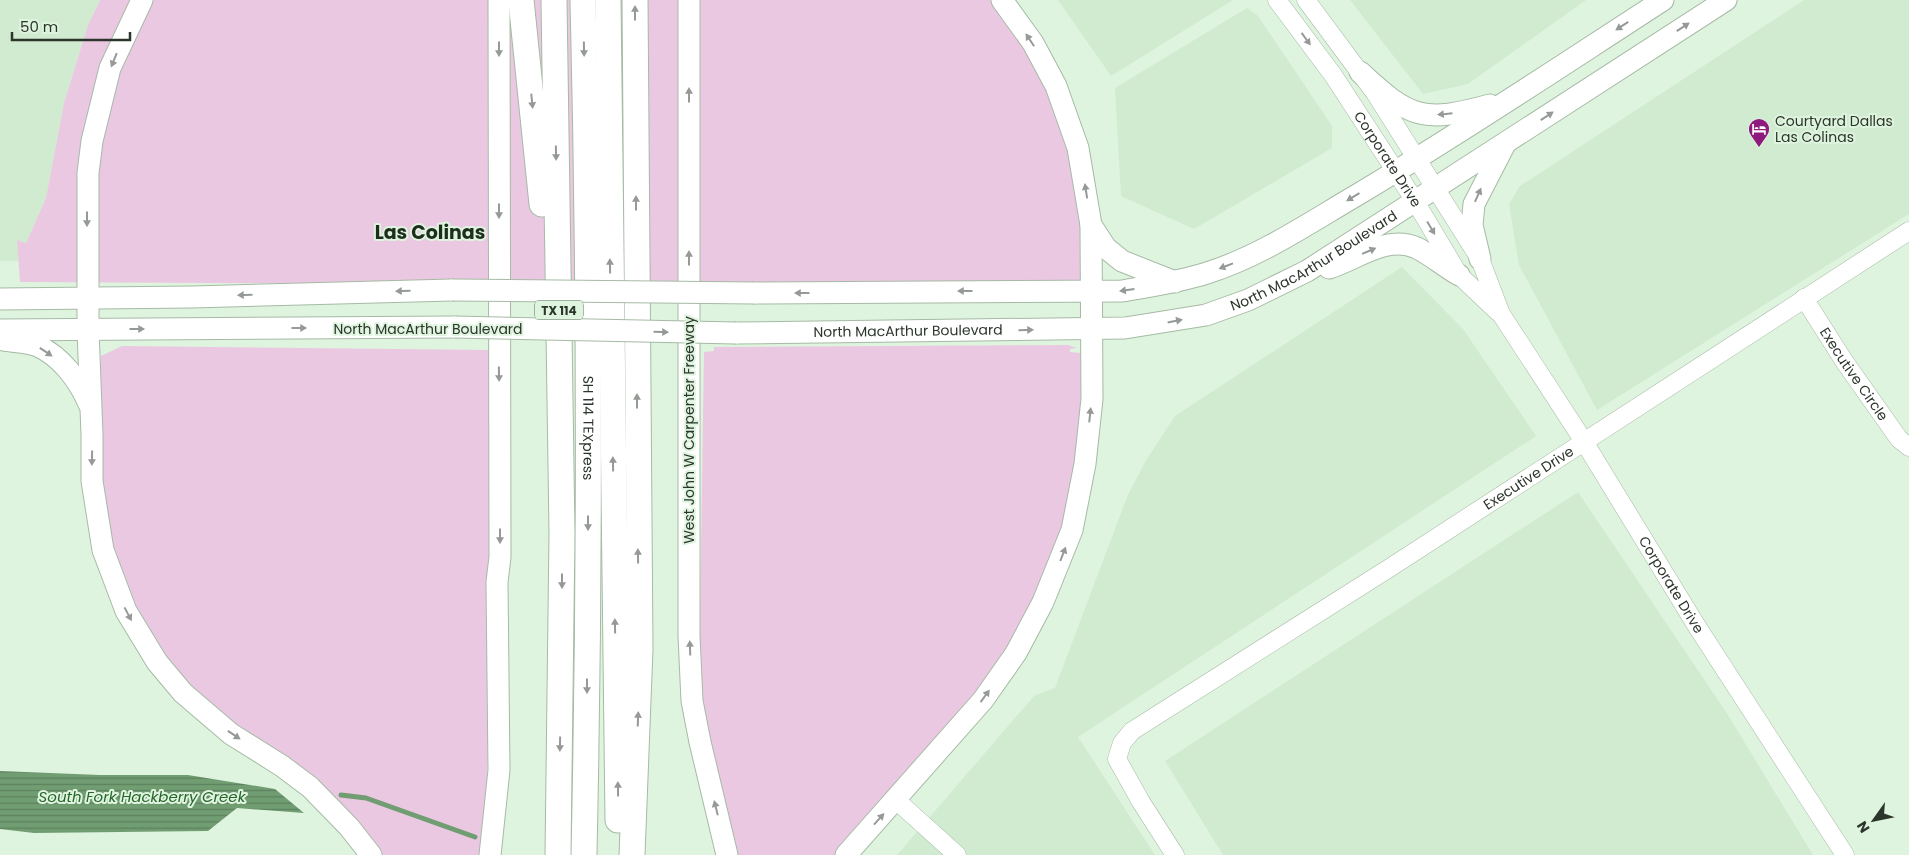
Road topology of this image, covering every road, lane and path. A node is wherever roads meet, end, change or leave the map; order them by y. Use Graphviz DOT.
graph roads {
  1 [pos="142,0"];
  2 [pos="499,0"];
  3 [pos="521,0"];
  4 [pos="554,0"];
  5 [pos="583,0"];
  6 [pos="608,0"];
  7 [pos="635,0"];
  8 [pos="688,0"];
  9 [pos="1002,0"];
  10 [pos="1277,0"];
  11 [pos="1306,0"];
  12 [pos="1663,0"];
  13 [pos="1726,0"];
  14 [pos="1360,72"];
  15 [pos="1510,99"];
  16 [pos="1506,142"];
  17 [pos="1416,160"];
  18 [pos="1395,172"];
  19 [pos="1435,188"];
  20 [pos="1415,201"];
  21 [pos="1091,225"];
  22 [pos="1909,230"];
  23 [pos="1480,260"];
  24 [pos="1307,271"];
  25 [pos="1459,275"];
  26 [pos="1175,282"];
  27 [pos="1090,292"];
  28 [pos="88,298"];
  29 [pos="1804,298"];
  30 [pos="2,300"];
  31 [pos="1501,314"];
  32 [pos="1092,329"];
  33 [pos="0,330"];
  34 [pos="88,330"];
  35 [pos="0,339"];
  36 [pos="91,409"];
  37 [pos="1583,440"];
  38 [pos="1909,447"];
  39 [pos="562,533"];
  40 [pos="896,800"];
  41 [pos="371,855"];
  42 [pos="490,855"];
  43 [pos="558,855"];
  44 [pos="584,855"];
  45 [pos="618,855"];
  46 [pos="632,855"];
  47 [pos="727,855"];
  48 [pos="846,855"];
  49 [pos="957,855"];
  50 [pos="1175,855"];
  51 [pos="1845,855"];
  1 -- 28 [label="main road, one-way"];
  2 -- 42 [label="main road, one-way"];
  3 -- 39 [label="highway, one-way"];
  4 -- 39 [label="highway, TX 114, one-way"];
  5 -- 44 [label="highway, SH 114 TEXpress, one-way"];
  45 -- 6 [label="highway, SH 114 TEXpress, one-way"];
  46 -- 7 [label="highway, one-way"];
  47 -- 8 [label="main road, West John W Carpenter Freeway, one-way"];
  21 -- 9 [label="main road, one-way"];
  10 -- 18 [label="street, Corporate Drive, one-way"];
  11 -- 14 [label="street, Corporate Drive"];
  12 -- 15 [label="main road, one-way"];
  16 -- 13 [label="main road, North MacArthur Boulevard, one-way"];
  15 -- 14 [label="main road, one-way"];
  14 -- 17 [label="street, Corporate Drive"];
  15 -- 17 [label="main road"];
  16 -- 19 [label="main road, North MacArthur Boulevard"];
  23 -- 16 [label="main road, one-way"];
  17 -- 18 [label="main road"];
  17 -- 19 [label="street, Corporate Drive"];
  18 -- 20 [label="street, Corporate Drive"];
  18 -- 26 [label="main road, one-way"];
  19 -- 20 [label="main road, North MacArthur Boulevard"];
  19 -- 23 [label="street, Corporate Drive"];
  20 -- 24 [label="main road, North MacArthur Boulevard"];
  20 -- 25 [label="street, Corporate Drive, one-way"];
  21 -- 26 [label="main road"];
  21 -- 27 [label="main road"];
  22 -- 29 [label="street, Executive Drive"];
  23 -- 31 [label="street, Corporate Drive"];
  24 -- 25 [label="main road, one-way"];
  32 -- 24 [label="main road, North MacArthur Boulevard, one-way"];
  25 -- 31 [label="street, Corporate Drive"];
  26 -- 27 [label="main road, one-way"];
  27 -- 28 [label="main road, one-way, bridge"];
  27 -- 32 [label="main road"];
  28 -- 30 [label="main road"];
  28 -- 34 [label="main road"];
  29 -- 37 [label="street, Executive Drive"];
  29 -- 38 [label="street, Executive Circle"];
  31 -- 37 [label="street, Corporate Drive"];
  34 -- 32 [label="main road, North MacArthur Boulevard, one-way, bridge"];
  40 -- 32 [label="main road, one-way"];
  33 -- 34 [label="main road, North MacArthur Boulevard"];
  34 -- 36 [label="main road"];
  35 -- 36 [label="main road, one-way"];
  36 -- 41 [label="main road, one-way"];
  37 -- 50 [label="street, Executive Drive"];
  37 -- 51 [label="street, Corporate Drive"];
  39 -- 43 [label="highway, TX 114, one-way"];
  48 -- 40 [label="main road, one-way"];
  40 -- 49 [label="street"];
}
